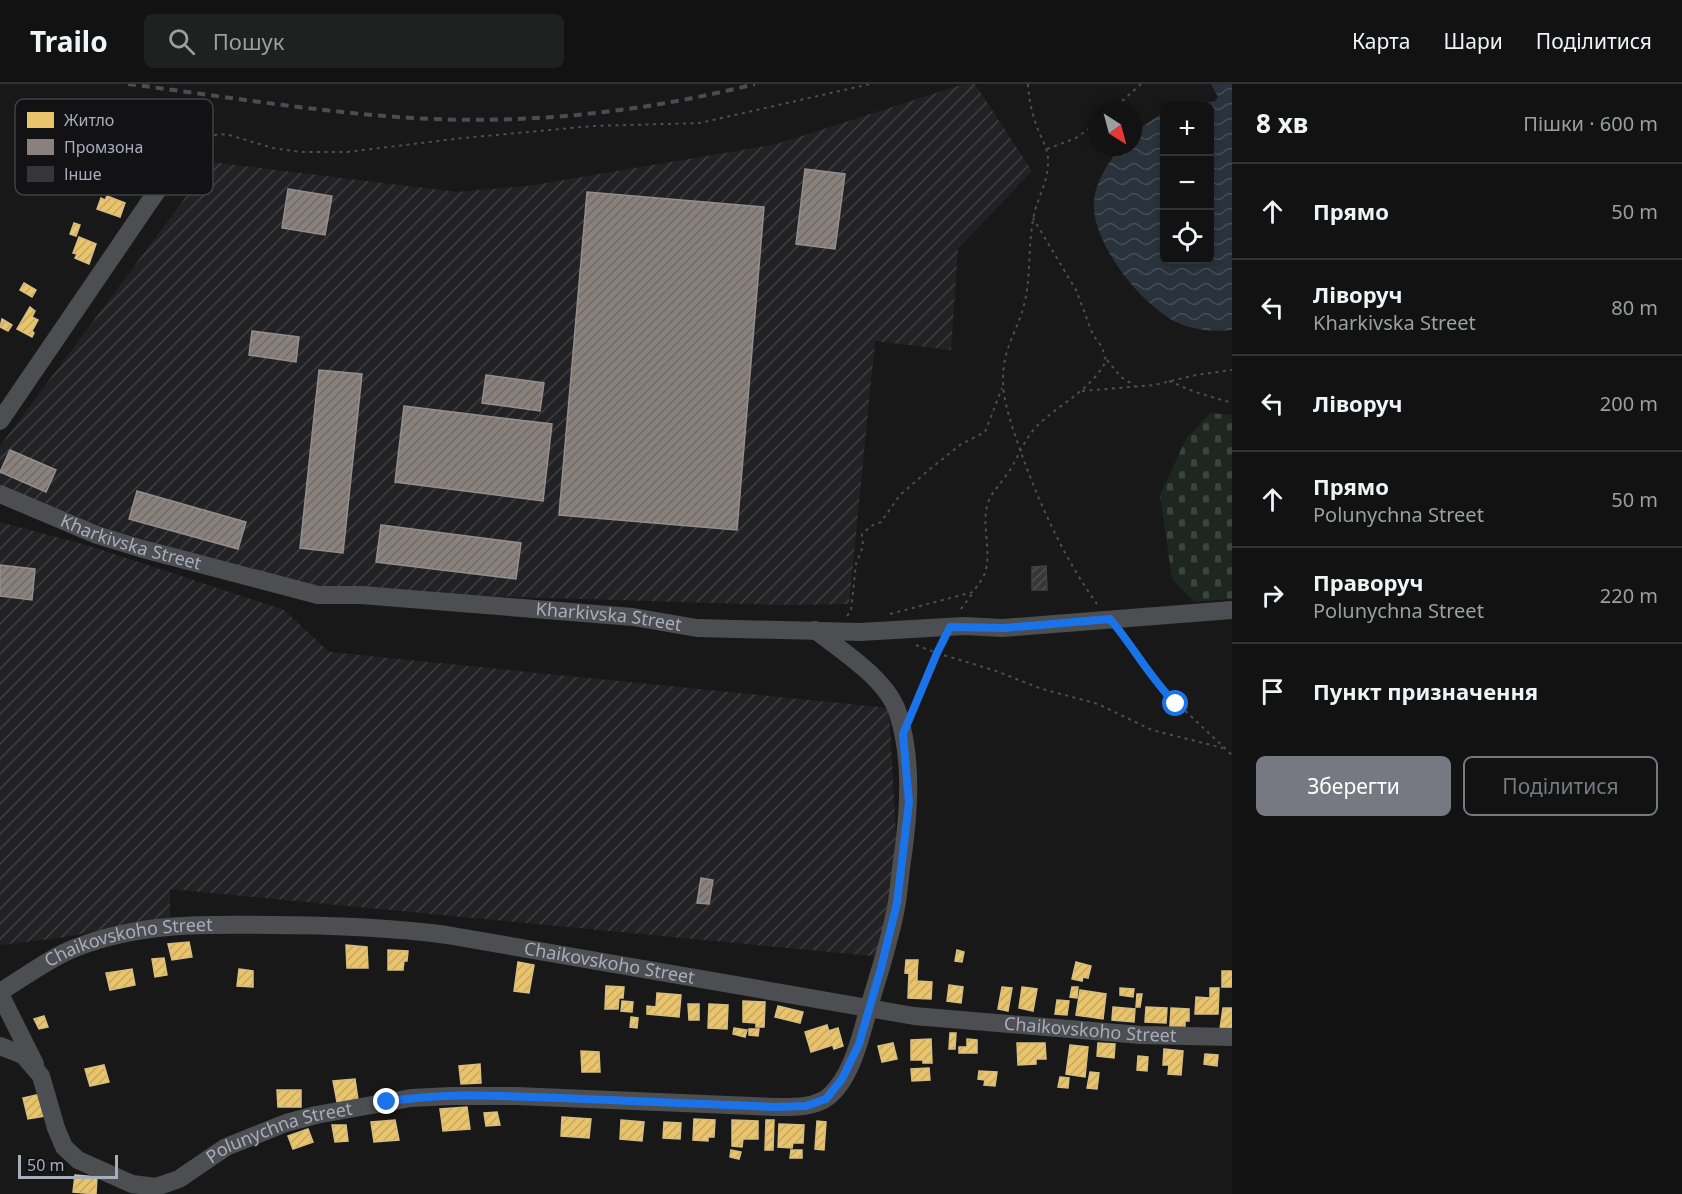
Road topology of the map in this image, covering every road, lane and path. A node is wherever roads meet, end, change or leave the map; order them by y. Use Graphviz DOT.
graph roads {
  1 [pos="870,84"];
  2 [pos="1028,84"];
  3 [pos="1141,84"];
  4 [pos="1121,102"];
  5 [pos="1088,129"];
  6 [pos="213,135"];
  7 [pos="1047,149"];
  8 [pos="154,195"];
  9 [pos="1033,218"];
  10 [pos="1105,357"];
  11 [pos="1232,370"];
  12 [pos="1169,381"];
  13 [pos="1003,385"];
  14 [pos="1135,386"];
  15 [pos="1082,391"];
  16 [pos="1232,403"];
  17 [pos="0,420"];
  18 [pos="1020,450"];
  19 [pos="0,494"];
  20 [pos="1232,610"];
  21 [pos="882,618"];
  22 [pos="1110,619"];
  23 [pos="950,627"];
  24 [pos="815,630"];
  25 [pos="835,631"];
  26 [pos="910,642"];
  27 [pos="937,653"];
  28 [pos="903,734"];
  29 [pos="1224,749"];
  30 [pos="1232,755"];
  31 [pos="0,993"];
  32 [pos="869,1009"];
  33 [pos="1232,1037"];
  34 [pos="0,1046"];
  35 [pos="41,1076"];
  36 [pos="171,1188"];
  1 -- 6 [label="path"];
  2 -- 7 [label="path"];
  3 -- 4 [label="path"];
  5 -- 7 [label="path"];
  7 -- 9 [label="path"];
  8 -- 17 [label="street"];
  9 -- 10 [label="path"];
  9 -- 13 [label="path"];
  10 -- 14 [label="path"];
  10 -- 15 [label="path"];
  11 -- 12 [label="path"];
  12 -- 14 [label="path"];
  12 -- 16 [label="path"];
  13 -- 18 [label="path"];
  13 -- 25 [label="path"];
  14 -- 15 [label="path"];
  15 -- 18 [label="path"];
  18 -- 21 [label="path"];
  18 -- 22 [label="path"];
  19 -- 24 [label="street, Kharkivska Street"];
  20 -- 22 [label="street, Kharkivska Street"];
  22 -- 23 [label="street, Kharkivska Street"];
  22 -- 29 [label="path"];
  23 -- 25 [label="street, Kharkivska Street"];
  23 -- 27 [label="path"];
  24 -- 25 [label="street, Kharkivska Street"];
  24 -- 28 [label="street, Polunychna Street"];
  26 -- 27 [label="path"];
  27 -- 28 [label="path"];
  27 -- 29 [label="path"];
  28 -- 32 [label="street, Polunychna Street"];
  29 -- 30 [label="path"];
  31 -- 32 [label="street, Chaikovskoho Street"];
  31 -- 35 [label="street"];
  32 -- 33 [label="street, Chaikovskoho Street"];
  32 -- 36 [label="street, Polunychna Street"];
  34 -- 35 [label="street, Polunychna Street"];
  35 -- 36 [label="street, Polunychna Street"];
}
